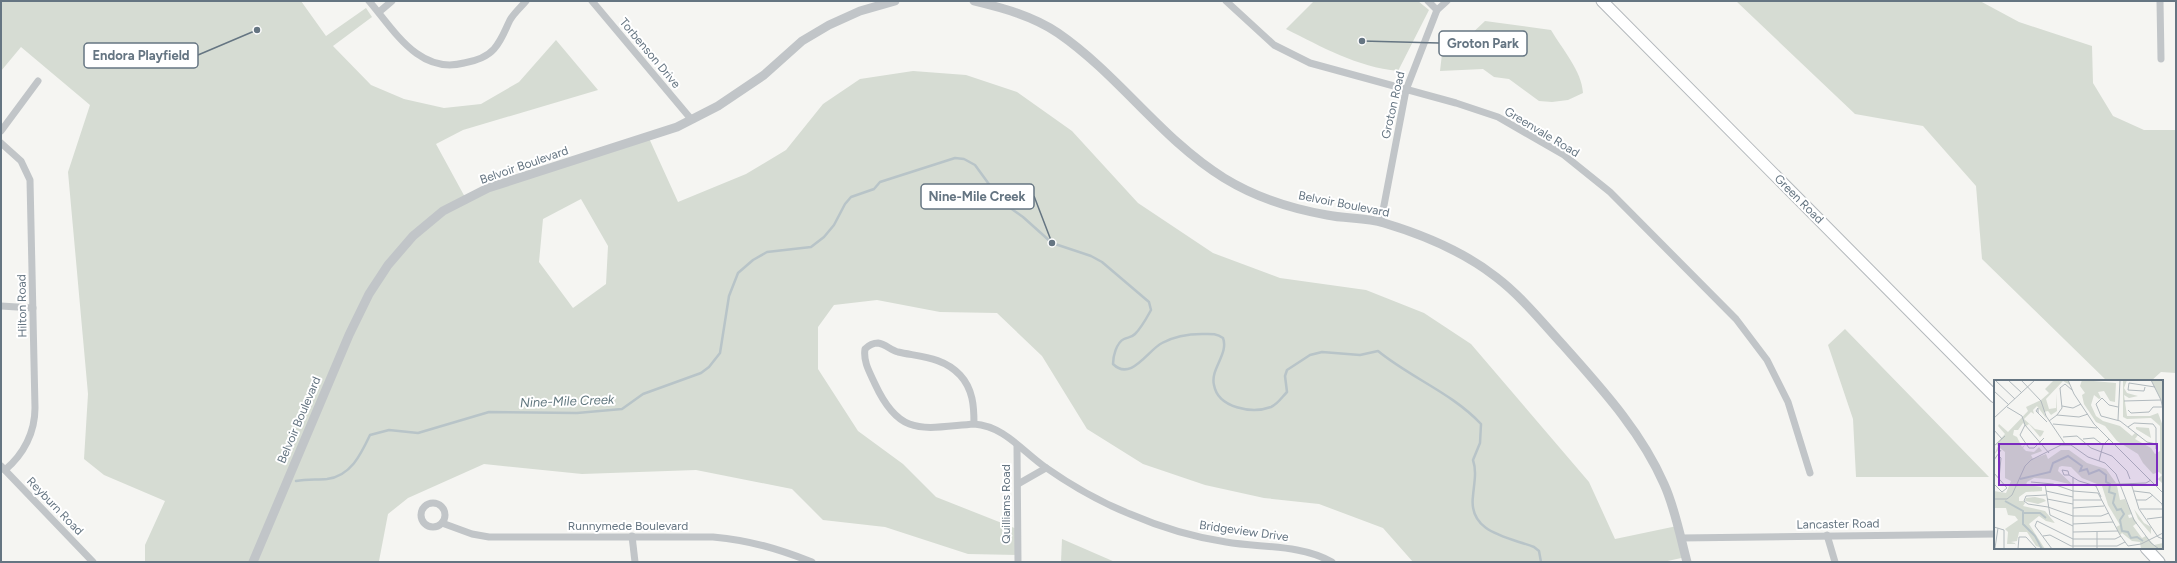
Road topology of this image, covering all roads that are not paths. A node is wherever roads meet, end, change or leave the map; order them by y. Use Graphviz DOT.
graph roads {
  1 [pos="369,1"];
  2 [pos="392,1"];
  3 [pos="526,1"];
  4 [pos="592,1"];
  5 [pos="895,1"];
  6 [pos="974,1"];
  7 [pos="1226,1"];
  8 [pos="1428,1"];
  9 [pos="1448,1"];
  10 [pos="1602,1"];
  11 [pos="2160,1"];
  12 [pos="1437,10"];
  13 [pos="379,12"];
  14 [pos="2161,59"];
  15 [pos="38,81"];
  16 [pos="1406,90"];
  17 [pos="691,119"];
  18 [pos="1,131"];
  19 [pos="1,143"];
  20 [pos="1381,222"];
  21 [pos="1,306"];
  22 [pos="33,308"];
  23 [pos="1994,396"];
  24 [pos="974,424"];
  25 [pos="1017,446"];
  26 [pos="3,468"];
  27 [pos="1046,468"];
  28 [pos="1810,473"];
  29 [pos="1018,484"];
  30 [pos="442,523"];
  31 [pos="1994,534"];
  32 [pos="1827,535"];
  33 [pos="632,536"];
  34 [pos="1681,538"];
  35 [pos="2147,549"];
  36 [pos="93,562"];
  37 [pos="253,562"];
  38 [pos="635,562"];
  39 [pos="812,562"];
  40 [pos="1018,562"];
  41 [pos="1332,562"];
  42 [pos="1687,562"];
  43 [pos="1835,562"];
  44 [pos="2159,562"];
  1 -- 13 [label="street"];
  2 -- 13 [label="street"];
  3 -- 13 [label="street"];
  4 -- 17 [label="street, Torbenson Drive"];
  5 -- 17 [label="street, Belvoir Boulevard"];
  6 -- 20 [label="street, Belvoir Boulevard"];
  7 -- 16 [label="street, Greenvale Road"];
  8 -- 12 [label="street"];
  9 -- 12 [label="street, Groton Road"];
  10 -- 23 [label="main road, Green Road"];
  11 -- 14 [label="street"];
  12 -- 16 [label="street, Groton Road"];
  15 -- 18 [label="street"];
  16 -- 20 [label="street, Groton Road"];
  16 -- 28 [label="street, Greenvale Road"];
  17 -- 37 [label="street, Belvoir Boulevard"];
  19 -- 22 [label="street, Hilton Road"];
  20 -- 34 [label="street, Belvoir Boulevard"];
  21 -- 22 [label="street"];
  22 -- 26 [label="street, Hilton Road"];
  24 -- 24 [label="street, Bridgeview Drive"];
  24 -- 25 [label="street, Bridgeview Drive"];
  25 -- 27 [label="street, Bridgeview Drive"];
  25 -- 29 [label="street, Quilliams Road"];
  26 -- 36 [label="street, Reyburn Road"];
  27 -- 29 [label="street"];
  27 -- 41 [label="street, Bridgeview Drive"];
  29 -- 40 [label="street, Quilliams Road"];
  30 -- 33 [label="street, Runnymede Boulevard"];
  31 -- 32 [label="street, Lancaster Road"];
  32 -- 34 [label="street, Lancaster Road"];
  32 -- 43 [label="street"];
  33 -- 38 [label="street"];
  33 -- 39 [label="street, Runnymede Boulevard"];
  34 -- 42 [label="street, Belvoir Boulevard"];
  35 -- 44 [label="main road"];
}
